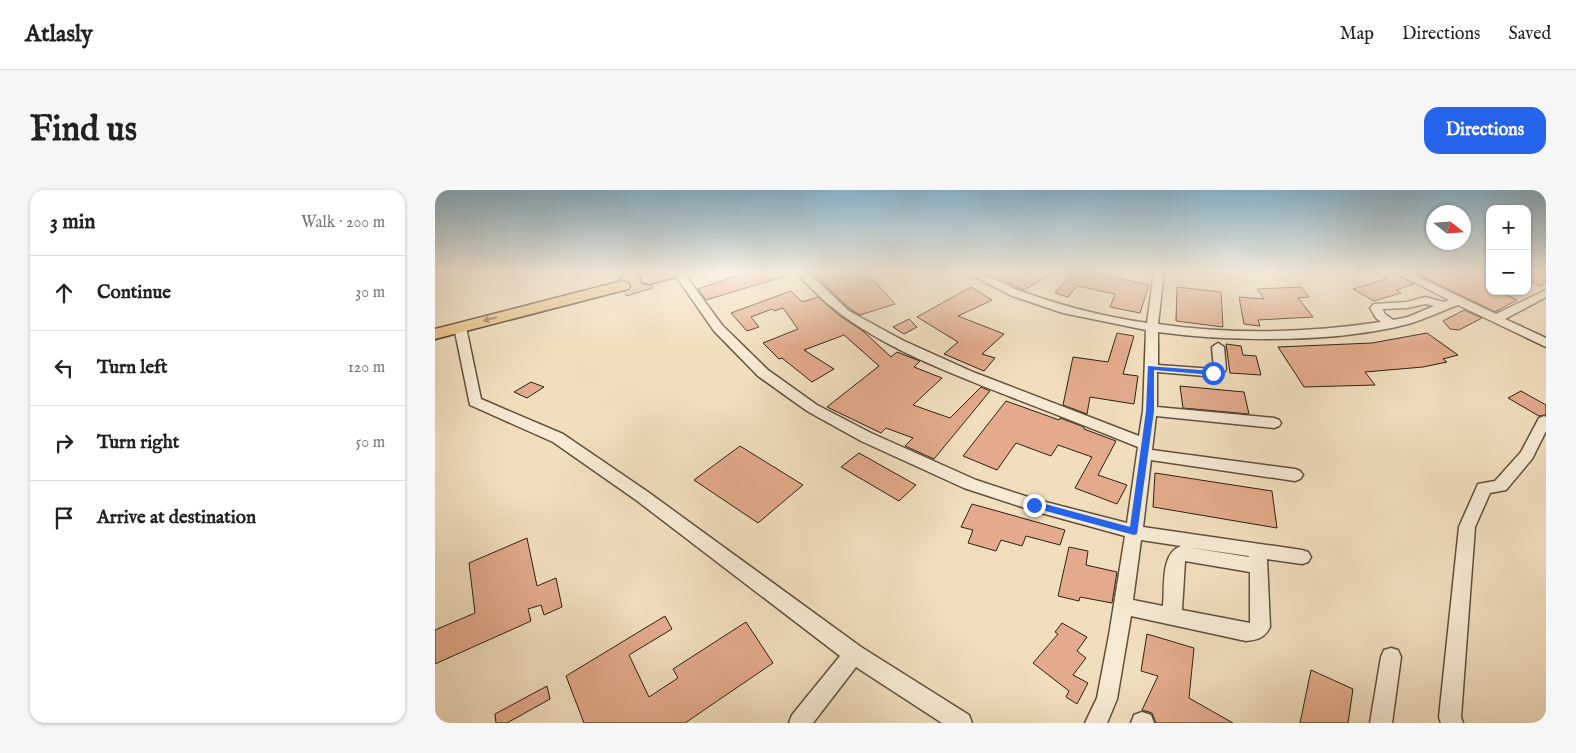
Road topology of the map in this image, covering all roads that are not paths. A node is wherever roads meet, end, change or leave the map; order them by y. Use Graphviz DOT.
graph roads {
  1 [pos="538,297"];
  2 [pos="559,297"];
  3 [pos="696,297"];
  4 [pos="828,297"];
  5 [pos="1026,297"];
  6 [pos="1156,297"];
  7 [pos="1450,297"];
  8 [pos="1539,297"];
  9 [pos="1458,301"];
  10 [pos="1445,306"];
  11 [pos="1496,319"];
  12 [pos="435,320"];
  13 [pos="1391,324"];
  14 [pos="459,327"];
  15 [pos="1152,328"];
  16 [pos="435,334"];
  17 [pos="1546,343"];
  18 [pos="1218,347"];
  19 [pos="1151,368"];
  20 [pos="1150,411"];
  21 [pos="1544,421"];
  22 [pos="1274,423"];
  23 [pos="1145,449"];
  24 [pos="1295,475"];
  25 [pos="1134,532"];
  26 [pos="1302,557"];
  27 [pos="1258,558"];
  28 [pos="1123,606"];
  29 [pos="1172,616"];
  30 [pos="854,654"];
  31 [pos="1391,657"];
  32 [pos="800,723"];
  33 [pos="961,723"];
  34 [pos="1096,723"];
  35 [pos="1381,723"];
  36 [pos="1452,723"];
  1 -- 12 [label="highway"];
  2 -- 14 [label="highway, one-way"];
  3 -- 25 [label="street"];
  4 -- 23 [label="street"];
  5 -- 15 [label="street"];
  6 -- 15 [label="street"];
  7 -- 9 [label="street"];
  8 -- 11 [label="street"];
  9 -- 10 [label="street"];
  9 -- 11 [label="street"];
  10 -- 13 [label="street"];
  10 -- 13 [label="street"];
  11 -- 17 [label="street"];
  13 -- 15 [label="street"];
  14 -- 16 [label="highway"];
  14 -- 30 [label="street"];
  15 -- 19 [label="street"];
  18 -- 19 [label="street"];
  19 -- 20 [label="street"];
  20 -- 22 [label="street"];
  20 -- 23 [label="street"];
  21 -- 36 [label="street"];
  23 -- 24 [label="street"];
  23 -- 25 [label="street"];
  25 -- 27 [label="street"];
  25 -- 28 [label="street"];
  26 -- 27 [label="street"];
  27 -- 29 [label="street"];
  27 -- 29 [label="street"];
  28 -- 29 [label="street"];
  28 -- 34 [label="street"];
  30 -- 32 [label="street"];
  30 -- 33 [label="street"];
  31 -- 35 [label="street"];
}
